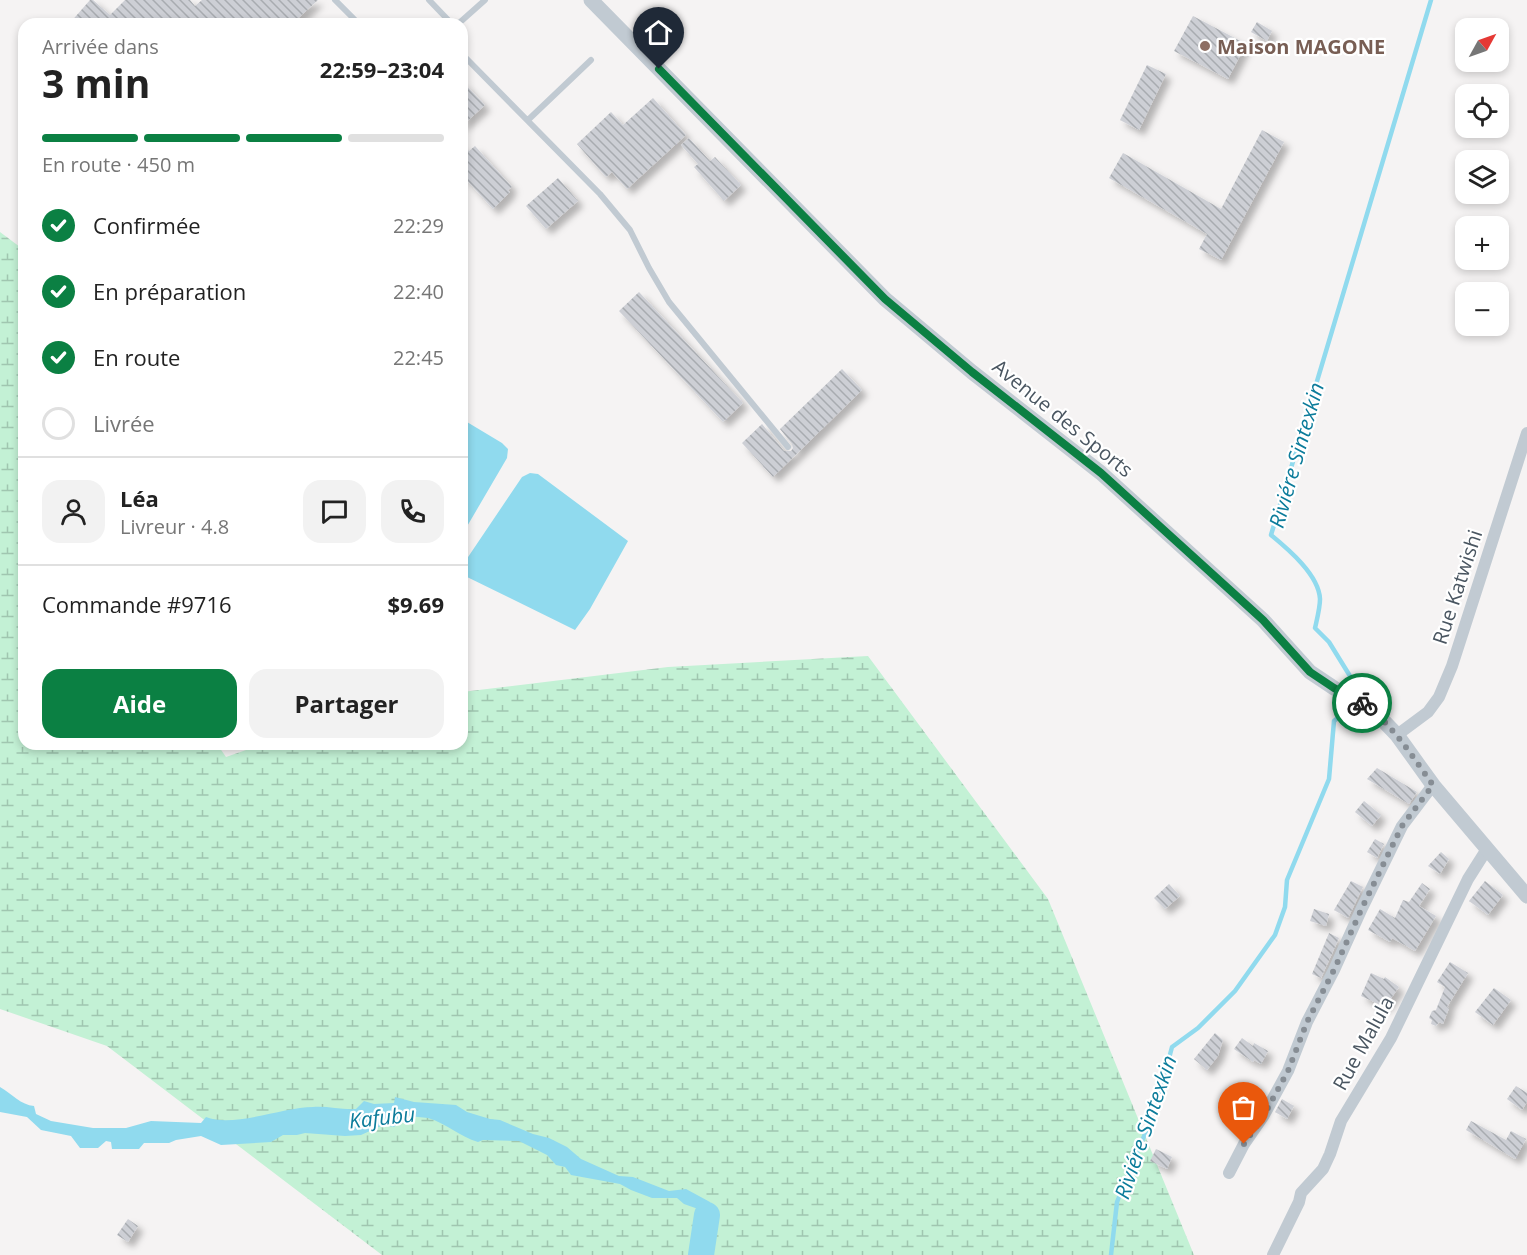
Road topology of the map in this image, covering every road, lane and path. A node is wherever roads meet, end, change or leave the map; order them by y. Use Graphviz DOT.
graph roads {
  1 [pos="335,0"];
  2 [pos="429,0"];
  3 [pos="485,0"];
  4 [pos="591,0"];
  5 [pos="353,18"];
  6 [pos="446,18"];
  7 [pos="465,18"];
  8 [pos="468,60"];
  9 [pos="591,60"];
  10 [pos="528,120"];
  11 [pos="1527,433"];
  12 [pos="788,447"];
  13 [pos="1397,735"];
  14 [pos="1433,785"];
  15 [pos="1487,849"];
  16 [pos="1527,896"];
  17 [pos="1229,1173"];
  18 [pos="1273,1255"];
  1 -- 5 [label="lane"];
  2 -- 6 [label="lane"];
  3 -- 7 [label="lane"];
  4 -- 13 [label="street, Avenue des Sports"];
  8 -- 10 [label="lane"];
  9 -- 10 [label="lane"];
  10 -- 12 [label="lane"];
  11 -- 13 [label="street, Rue Katwishi"];
  13 -- 14 [label="street, Avenue des Sports"];
  14 -- 15 [label="street, Avenue des Sports"];
  14 -- 17 [label="street"];
  15 -- 16 [label="street, Avenue des Sports"];
  15 -- 18 [label="street, Rue Malula"];
}
